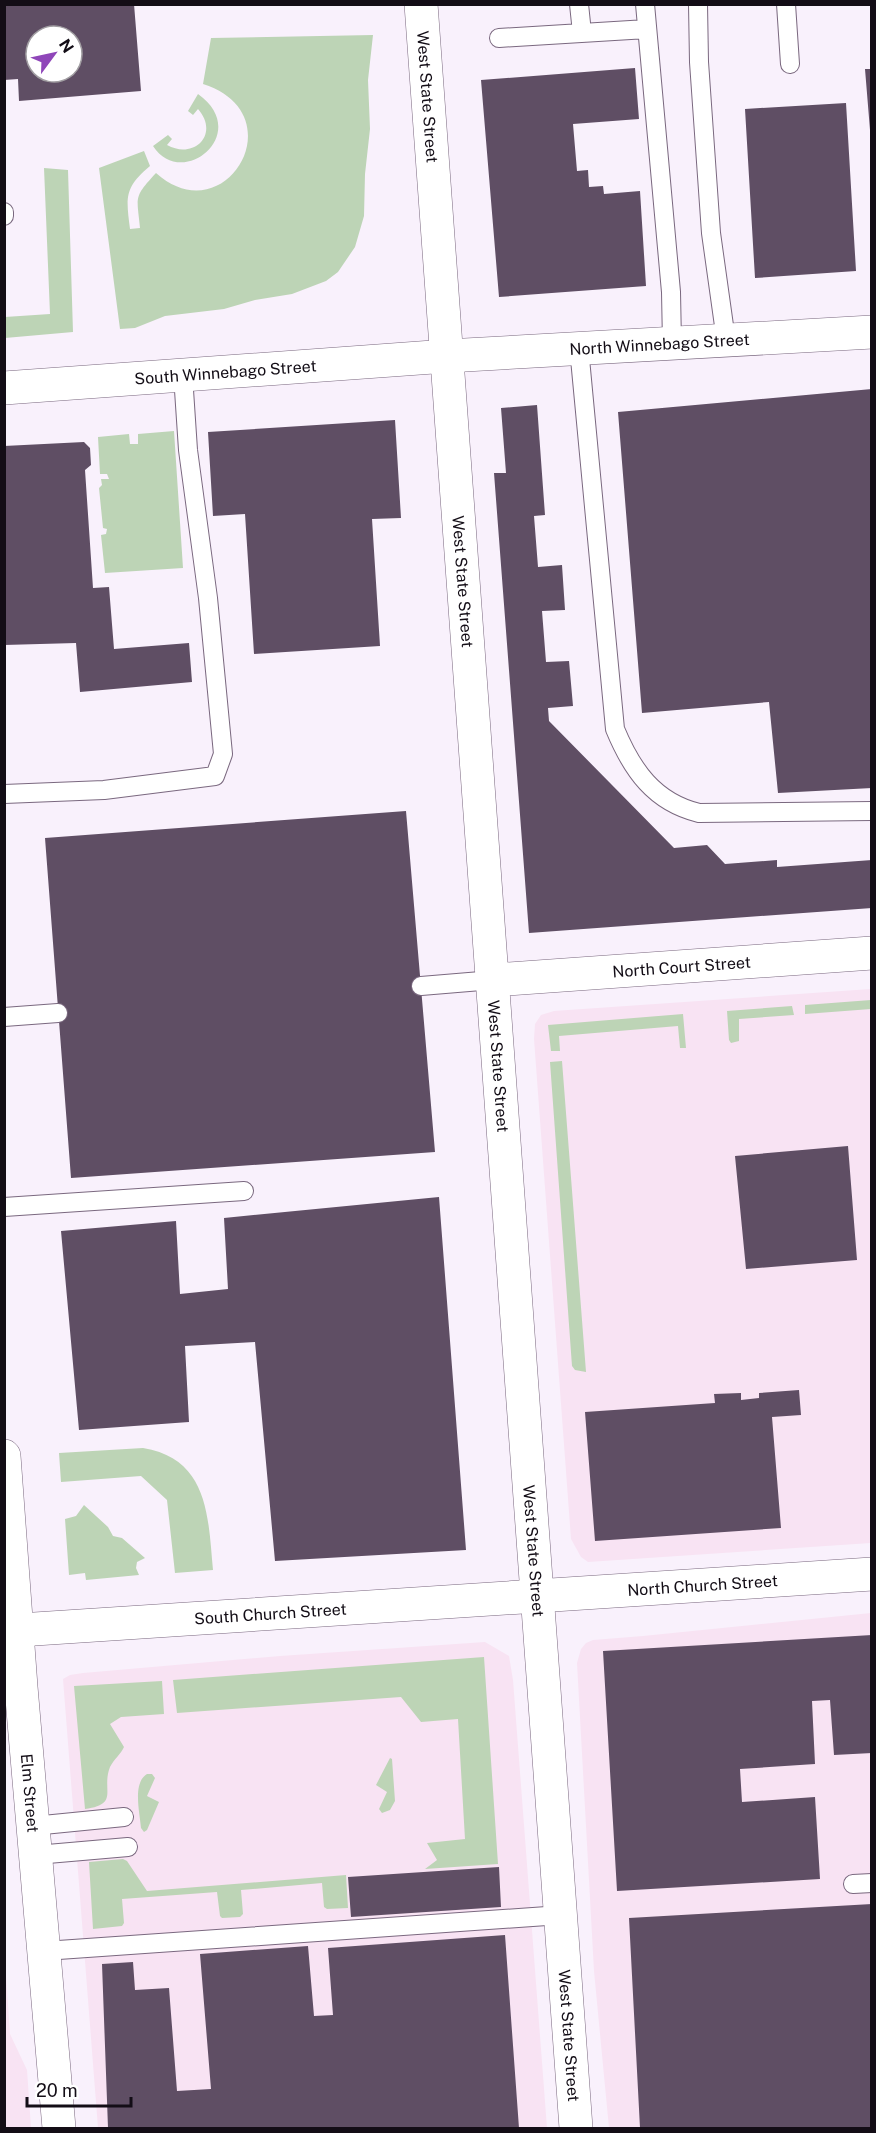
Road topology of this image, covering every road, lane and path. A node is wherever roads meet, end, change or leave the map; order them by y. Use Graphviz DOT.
graph roads {
  1 [pos="421,4"];
  2 [pos="579,4"];
  3 [pos="645,4"];
  4 [pos="698,4"];
  5 [pos="786,4"];
  6 [pos="647,29"];
  7 [pos="582,33"];
  8 [pos="499,38"];
  9 [pos="790,64"];
  10 [pos="872,332"];
  11 [pos="726,340"];
  12 [pos="672,343"];
  13 [pos="579,348"];
  14 [pos="447,356"];
  15 [pos="183,375"];
  16 [pos="4,388"];
  17 [pos="4,794"];
  18 [pos="872,812"];
  19 [pos="872,953"];
  20 [pos="492,980"];
  21 [pos="421,986"];
  22 [pos="58,1013"];
  23 [pos="4,1017"];
  24 [pos="244,1191"];
  25 [pos="4,1207"];
  26 [pos="4,1456"];
  27 [pos="872,1574"];
  28 [pos="536,1597"];
  29 [pos="11,1630"];
  30 [pos="124,1817"];
  31 [pos="35,1840"];
  32 [pos="128,1847"];
  33 [pos="872,1883"];
  34 [pos="853,1884"];
  35 [pos="561,1915"];
  36 [pos="44,1951"];
  37 [pos="59,2128"];
  38 [pos="576,2128"];
  1 -- 14 [label="main road, West State Street"];
  2 -- 7 [label="lane"];
  3 -- 6 [label="lane"];
  4 -- 11 [label="lane"];
  5 -- 9 [label="lane"];
  6 -- 7 [label="lane"];
  6 -- 12 [label="lane"];
  7 -- 8 [label="lane"];
  10 -- 11 [label="main road, North Winnebago Street"];
  11 -- 12 [label="main road, North Winnebago Street"];
  12 -- 13 [label="main road, North Winnebago Street"];
  13 -- 14 [label="main road, North Winnebago Street"];
  13 -- 18 [label="lane"];
  14 -- 15 [label="main road, South Winnebago Street"];
  14 -- 20 [label="main road, West State Street"];
  15 -- 16 [label="main road, South Winnebago Street"];
  15 -- 17 [label="lane"];
  19 -- 20 [label="main road, North Court Street"];
  20 -- 21 [label="lane"];
  20 -- 28 [label="main road, West State Street"];
  22 -- 23 [label="lane"];
  24 -- 25 [label="lane"];
  26 -- 29 [label="main road, Elm Street"];
  27 -- 28 [label="main road, North Church Street"];
  28 -- 29 [label="main road, South Church Street"];
  28 -- 35 [label="main road, West State Street"];
  29 -- 31 [label="main road, Elm Street"];
  30 -- 31 [label="lane"];
  31 -- 32 [label="lane"];
  31 -- 36 [label="main road, Elm Street"];
  33 -- 34 [label="lane"];
  35 -- 36 [label="lane"];
  35 -- 38 [label="main road, West State Street"];
  36 -- 37 [label="main road, Elm Street"];
}
